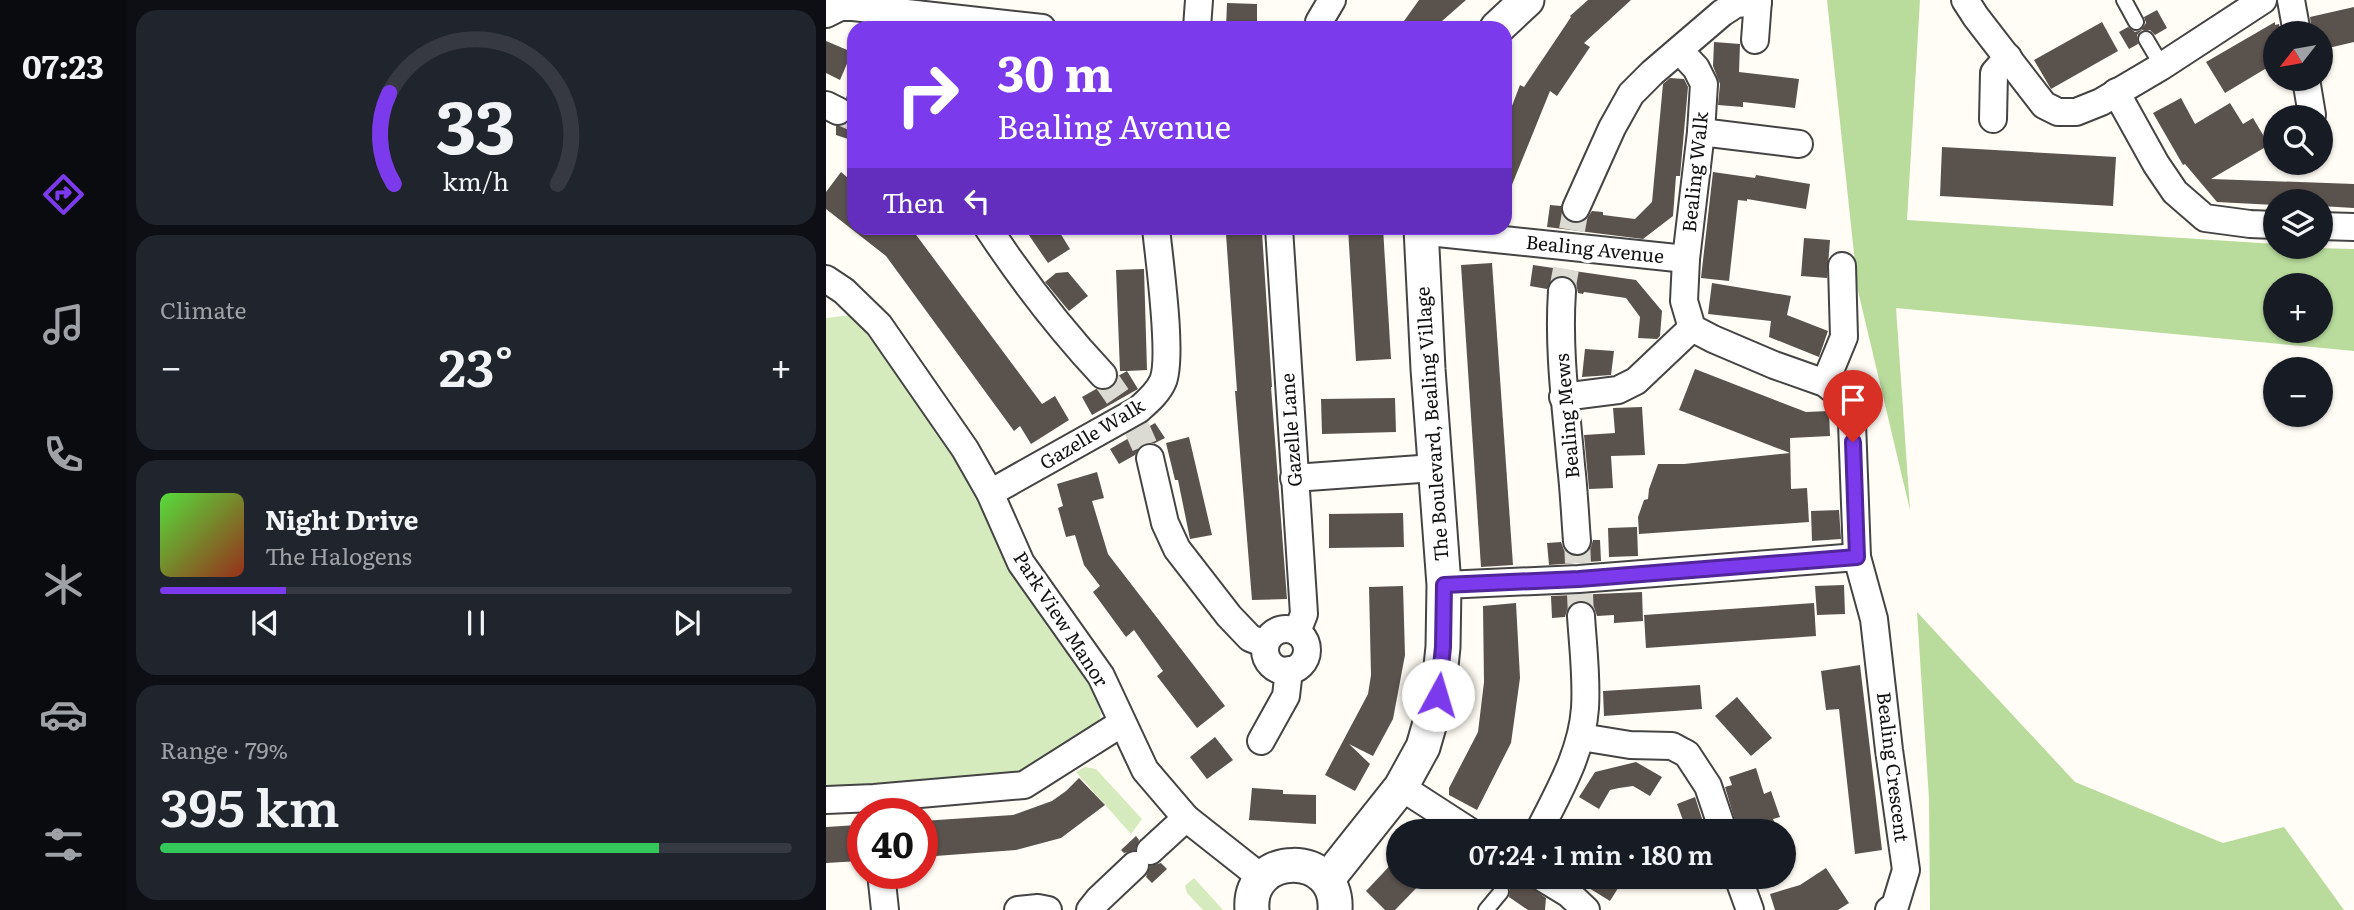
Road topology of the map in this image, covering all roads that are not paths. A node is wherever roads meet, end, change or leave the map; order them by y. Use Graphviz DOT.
graph roads {
  1 [pos="1199,0"];
  2 [pos="1527,0"];
  3 [pos="1965,0"];
  4 [pos="2124,0"];
  5 [pos="2263,0"];
  6 [pos="2269,0"];
  7 [pos="2290,0"];
  8 [pos="1758,1"];
  9 [pos="853,3"];
  10 [pos="992,12"];
  11 [pos="826,14"];
  12 [pos="1020,21"];
  13 [pos="1198,21"];
  14 [pos="1504,21"];
  15 [pos="2294,21"];
  16 [pos="2136,22"];
  17 [pos="1755,40"];
  18 [pos="2146,40"];
  19 [pos="1680,51"];
  20 [pos="2008,57"];
  21 [pos="2162,66"];
  22 [pos="2116,92"];
  23 [pos="1993,119"];
  24 [pos="1701,132"];
  25 [pos="1799,144"];
  26 [pos="2263,225"];
  27 [pos="2333,226"];
  28 [pos="2354,227"];
  29 [pos="993,235"];
  30 [pos="1157,235"];
  31 [pos="1279,235"];
  32 [pos="1420,235"];
  33 [pos="1454,235"];
  34 [pos="1569,249"];
  35 [pos="1686,259"];
  36 [pos="1842,266"];
  37 [pos="832,292"];
  38 [pos="1692,328"];
  39 [pos="1103,375"];
  40 [pos="1825,383"];
  41 [pos="1563,397"];
  42 [pos="1150,458"];
  43 [pos="1434,468"];
  44 [pos="1294,478"];
  45 [pos="990,493"];
  46 [pos="1857,557"];
  47 [pos="1579,579"];
  48 [pos="1444,585"];
  49 [pos="1297,632"];
  50 [pos="1265,644"];
  51 [pos="1289,670"];
  52 [pos="1122,723"];
  53 [pos="1581,737"];
  54 [pos="1261,741"];
  55 [pos="1401,787"];
  56 [pos="932,798"];
  57 [pos="826,800"];
  58 [pos="847,803"];
  59 [pos="1186,818"];
  60 [pos="1450,819"];
  61 [pos="1545,819"];
  62 [pos="1719,819"];
  63 [pos="1262,878"];
  64 [pos="883,889"];
  65 [pos="1561,889"];
  66 [pos="1742,889"];
  67 [pos="1501,892"];
  68 [pos="1331,895"];
  69 [pos="885,910"];
  70 [pos="1018,910"];
  71 [pos="1048,910"];
  72 [pos="1090,910"];
  73 [pos="1252,910"];
  74 [pos="1486,910"];
  75 [pos="1586,910"];
  76 [pos="1750,910"];
  77 [pos="1889,910"];
  1 -- 13 [label="street"];
  2 -- 14 [label="street"];
  3 -- 20 [label="street"];
  4 -- 16 [label="lane"];
  5 -- 21 [label="street"];
  6 -- 7 [label="street"];
  7 -- 15 [label="street"];
  8 -- 17 [label="street"];
  8 -- 19 [label="street"];
  9 -- 10 [label="street"];
  9 -- 11 [label="street"];
  10 -- 12 [label="street"];
  18 -- 21 [label="lane"];
  19 -- 24 [label="street, Bealing Walk"];
  19 -- 34 [label="street"];
  20 -- 22 [label="street"];
  20 -- 23 [label="street"];
  21 -- 22 [label="street"];
  22 -- 26 [label="street"];
  24 -- 25 [label="street"];
  24 -- 35 [label="street, Bealing Walk"];
  27 -- 28 [label="street"];
  29 -- 39 [label="street"];
  30 -- 45 [label="street, Gazelle Walk"];
  31 -- 44 [label="street, Gazelle Lane"];
  32 -- 43 [label="street, The Boulevard, Bealing Village"];
  33 -- 34 [label="street, Bealing Avenue"];
  34 -- 35 [label="street, Bealing Avenue"];
  34 -- 41 [label="street, Bealing Mews"];
  35 -- 38 [label="street, Bealing Walk"];
  36 -- 40 [label="street"];
  37 -- 45 [label="street, Park View Manor"];
  38 -- 40 [label="street"];
  38 -- 41 [label="street"];
  40 -- 46 [label="street"];
  41 -- 47 [label="street, Bealing Mews"];
  42 -- 50 [label="street"];
  43 -- 44 [label="street"];
  43 -- 48 [label="street, The Boulevard, Bealing Village"];
  44 -- 49 [label="street, Gazelle Lane"];
  45 -- 52 [label="street, Park View Manor"];
  46 -- 47 [label="street"];
  46 -- 77 [label="street, Bealing Crescent"];
  47 -- 48 [label="street"];
  47 -- 53 [label="street, Bealing Mews"];
  48 -- 55 [label="street, The Boulevard, Bealing Village"];
  49 -- 50 [label="street"];
  49 -- 51 [label="street"];
  50 -- 51 [label="street"];
  51 -- 54 [label="street"];
  52 -- 56 [label="street"];
  52 -- 59 [label="street, Park View Manor"];
  53 -- 61 [label="street, Bealing Mews"];
  53 -- 62 [label="street"];
  55 -- 60 [label="street"];
  55 -- 68 [label="street, The Boulevard, Bealing Village"];
  57 -- 58 [label="street"];
  59 -- 63 [label="street, Park View Manor"];
  59 -- 72 [label="street"];
  63 -- 68 [label="street"];
  63 -- 73 [label="street"];
  64 -- 69 [label="street"];
  65 -- 75 [label="street"];
  66 -- 76 [label="street"];
  67 -- 74 [label="lane"];
  70 -- 71 [label="street"];
}
